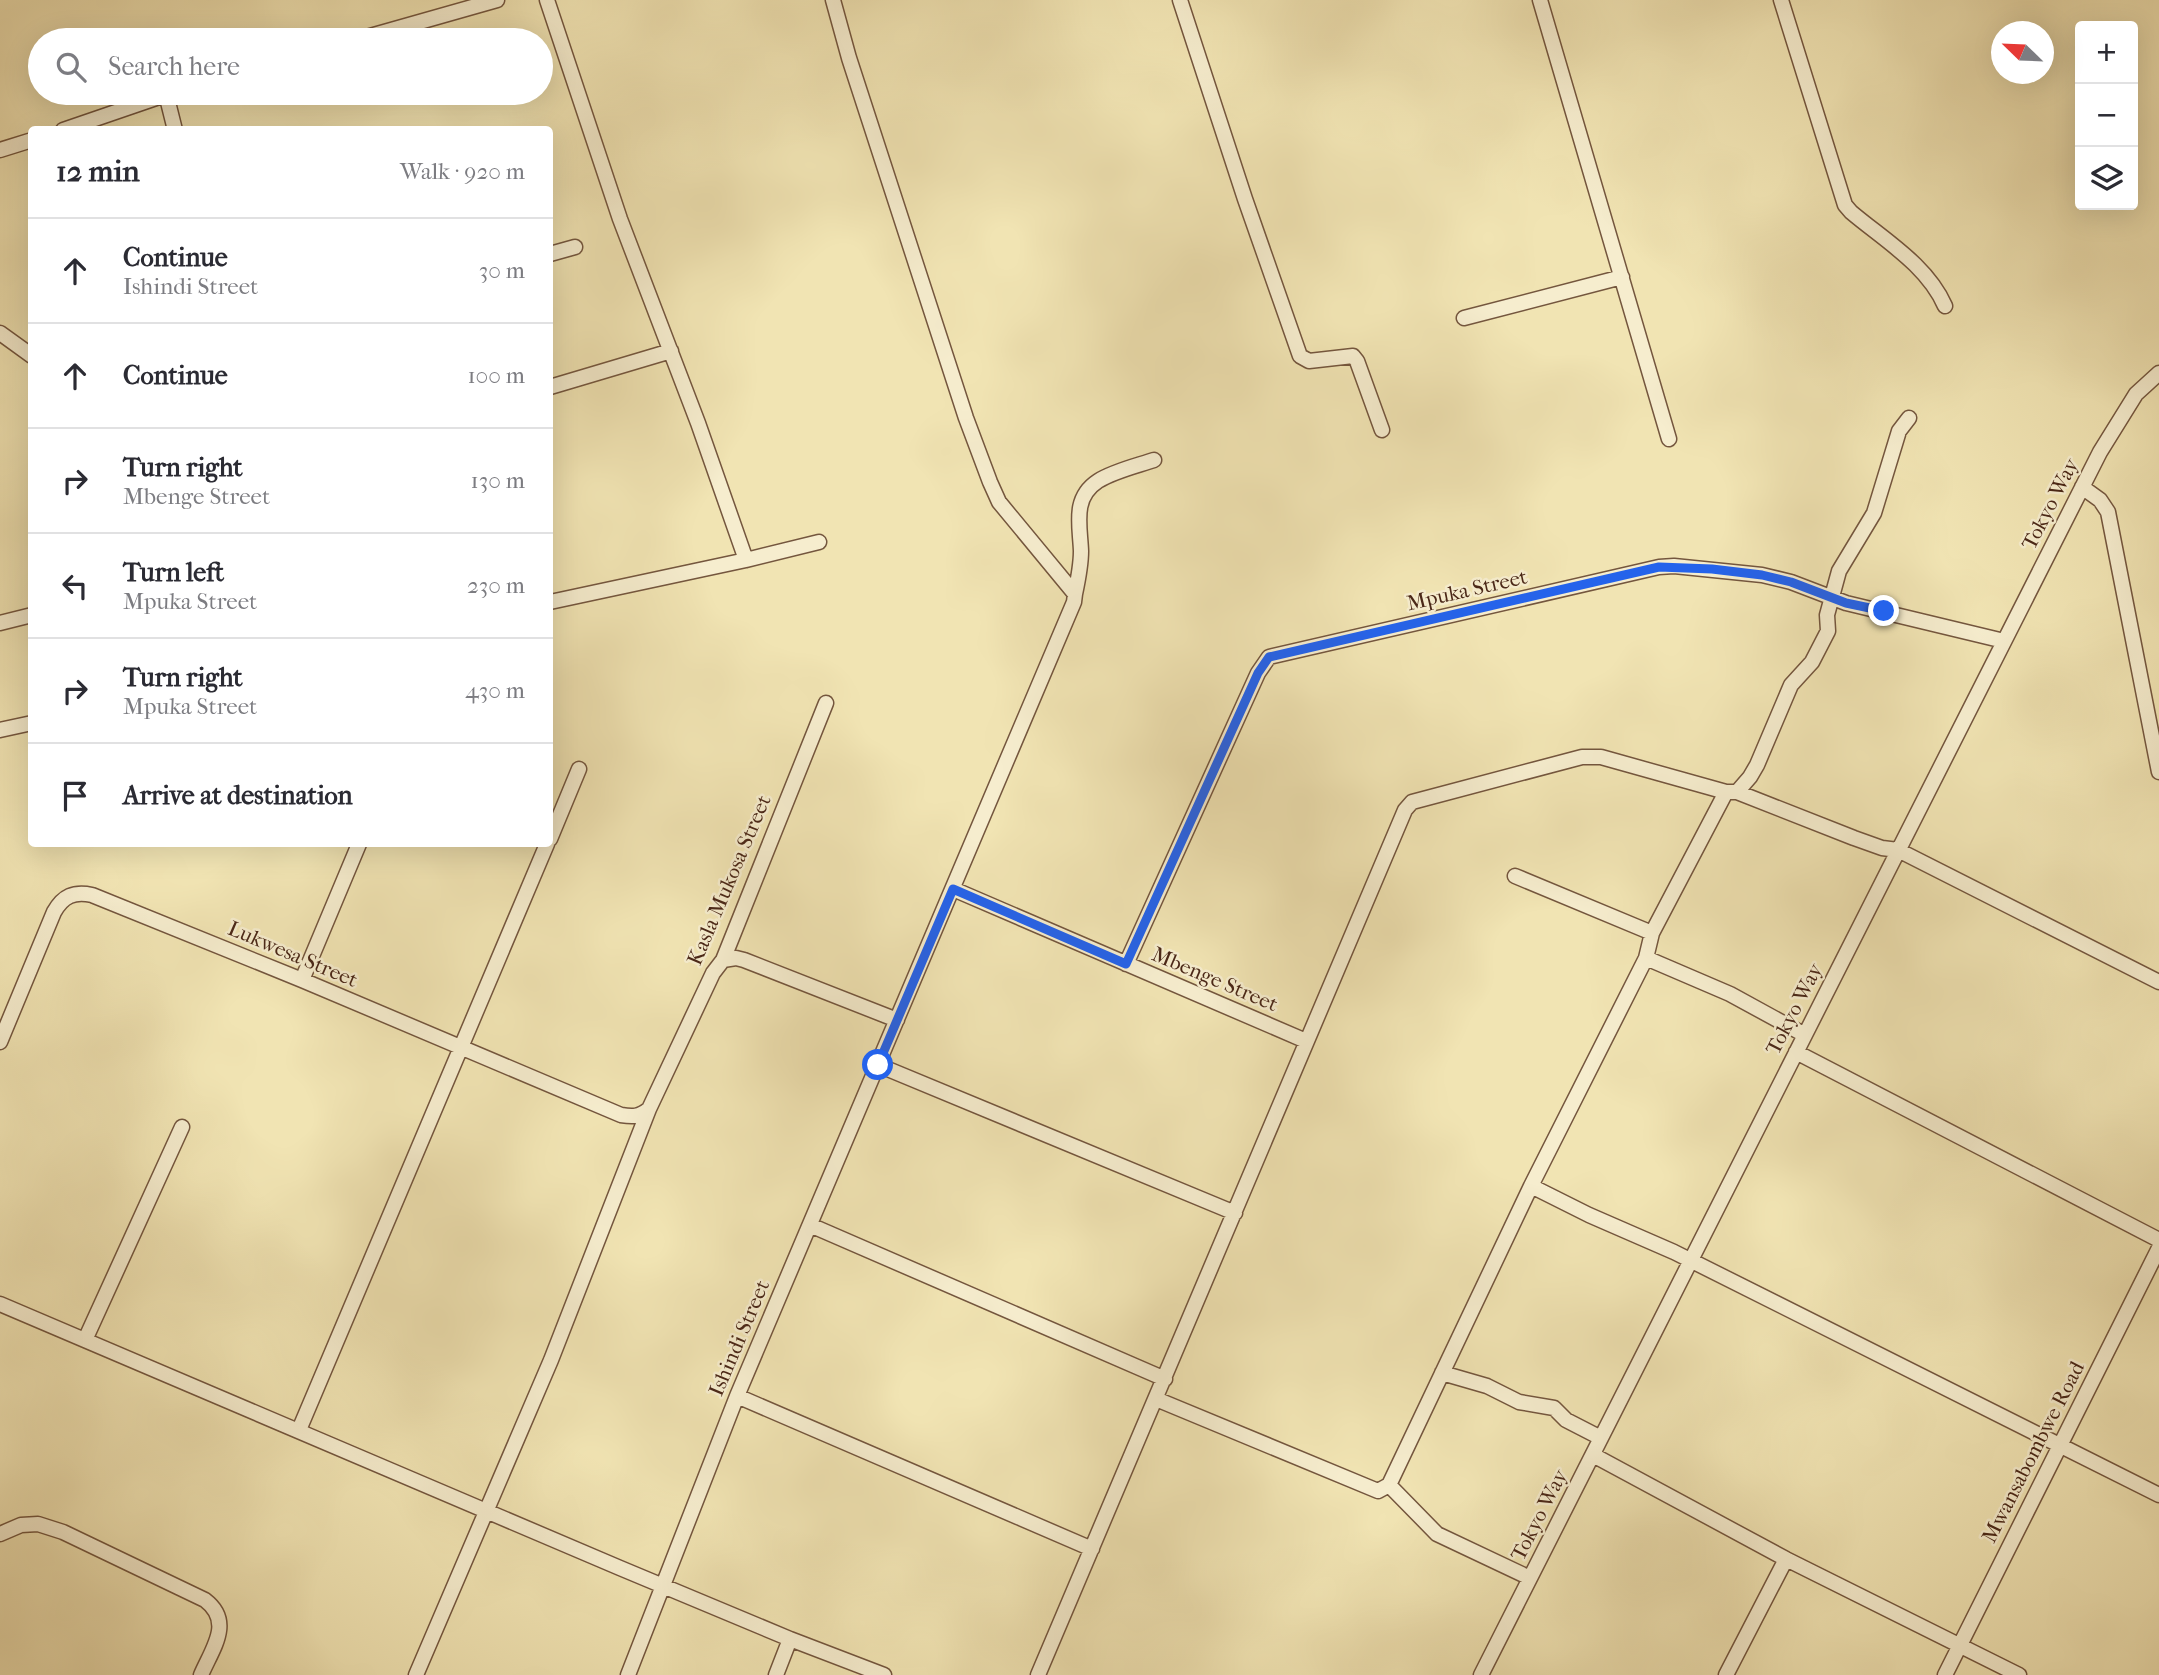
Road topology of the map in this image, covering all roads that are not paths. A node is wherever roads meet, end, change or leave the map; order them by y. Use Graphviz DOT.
graph roads {
  1 [pos="497,0"];
  2 [pos="547,0"];
  3 [pos="833,0"];
  4 [pos="1180,0"];
  5 [pos="1540,0"];
  6 [pos="1781,0"];
  7 [pos="398,28"];
  8 [pos="136,105"];
  9 [pos="170,105"];
  10 [pos="74,126"];
  11 [pos="174,126"];
  12 [pos="28,141"];
  13 [pos="0,150"];
  14 [pos="575,247"];
  15 [pos="553,253"];
  16 [pos="1622,277"];
  17 [pos="1944,306"];
  18 [pos="1464,318"];
  19 [pos="0,333"];
  20 [pos="671,351"];
  21 [pos="28,353"];
  22 [pos="2159,373"];
  23 [pos="553,386"];
  24 [pos="1909,418"];
  25 [pos="1382,430"];
  26 [pos="1669,439"];
  27 [pos="1154,460"];
  28 [pos="2082,487"];
  29 [pos="819,542"];
  30 [pos="746,561"];
  31 [pos="1075,594"];
  32 [pos="1832,598"];
  33 [pos="553,602"];
  34 [pos="28,616"];
  35 [pos="0,623"];
  36 [pos="2004,642"];
  37 [pos="827,704"];
  38 [pos="28,724"];
  39 [pos="0,730"];
  40 [pos="579,769"];
  41 [pos="2159,772"];
  42 [pos="1732,792"];
  43 [pos="553,831"];
  44 [pos="358,847"];
  45 [pos="546,847"];
  46 [pos="1898,850"];
  47 [pos="1515,876"];
  48 [pos="953,889"];
  49 [pos="1652,933"];
  50 [pos="1646,958"];
  51 [pos="723,960"];
  52 [pos="1126,964"];
  53 [pos="302,980"];
  54 [pos="2159,982"];
  55 [pos="897,1020"];
  56 [pos="1805,1035"];
  57 [pos="1306,1041"];
  58 [pos="0,1042"];
  59 [pos="461,1049"];
  60 [pos="1796,1052"];
  61 [pos="878,1065"];
  62 [pos="649,1109"];
  63 [pos="182,1127"];
  64 [pos="1531,1186"];
  65 [pos="1235,1213"];
  66 [pos="810,1225"];
  67 [pos="2159,1240"];
  68 [pos="2159,1248"];
  69 [pos="1692,1261"];
  70 [pos="0,1304"];
  71 [pos="85,1340"];
  72 [pos="1442,1373"];
  73 [pos="1165,1379"];
  74 [pos="737,1396"];
  75 [pos="1156,1399"];
  76 [pos="299,1430"];
  77 [pos="1601,1438"];
  78 [pos="2060,1445"];
  79 [pos="1593,1455"];
  80 [pos="1389,1485"];
  81 [pos="2159,1495"];
  82 [pos="485,1510"];
  83 [pos="0,1534"];
  84 [pos="1092,1549"];
  85 [pos="1786,1559"];
  86 [pos="1530,1578"];
  87 [pos="662,1586"];
  88 [pos="790,1639"];
  89 [pos="1960,1646"];
  90 [pos="201,1675"];
  91 [pos="416,1675"];
  92 [pos="628,1675"];
  93 [pos="776,1675"];
  94 [pos="884,1675"];
  95 [pos="1038,1675"];
  96 [pos="1481,1675"];
  97 [pos="1727,1675"];
  98 [pos="1945,1675"];
  99 [pos="2019,1675"];
  1 -- 7 [label="street"];
  2 -- 20 [label="street"];
  3 -- 31 [label="street"];
  4 -- 25 [label="street"];
  5 -- 16 [label="street"];
  6 -- 17 [label="street"];
  8 -- 10 [label="street"];
  9 -- 11 [label="street"];
  12 -- 13 [label="street"];
  14 -- 15 [label="street"];
  16 -- 18 [label="street"];
  16 -- 26 [label="street"];
  19 -- 21 [label="street"];
  20 -- 23 [label="street"];
  20 -- 30 [label="street"];
  22 -- 28 [label="street, Tokyo Way"];
  24 -- 32 [label="street"];
  27 -- 31 [label="street, Ishindi Street"];
  28 -- 36 [label="street, Tokyo Way"];
  28 -- 41 [label="street"];
  29 -- 30 [label="street"];
  30 -- 33 [label="street"];
  31 -- 48 [label="street, Ishindi Street"];
  32 -- 36 [label="street, Mpuka Street"];
  32 -- 42 [label="street"];
  32 -- 52 [label="street, Mpuka Street"];
  34 -- 35 [label="street"];
  36 -- 46 [label="street, Tokyo Way"];
  37 -- 51 [label="street, Kasla Mukosa Street"];
  38 -- 39 [label="street"];
  40 -- 43 [label="street"];
  42 -- 46 [label="street"];
  42 -- 49 [label="street"];
  42 -- 57 [label="street"];
  44 -- 53 [label="street"];
  45 -- 59 [label="street"];
  46 -- 54 [label="street"];
  46 -- 56 [label="street, Tokyo Way"];
  47 -- 49 [label="street"];
  48 -- 52 [label="street, Mbenge Street"];
  48 -- 55 [label="street, Ishindi Street"];
  49 -- 50 [label="street"];
  50 -- 56 [label="street"];
  50 -- 64 [label="street"];
  51 -- 55 [label="street"];
  51 -- 62 [label="street, Kasla Mukosa Street"];
  52 -- 57 [label="street, Mbenge Street"];
  53 -- 58 [label="street, Lukwesa Street"];
  53 -- 59 [label="street, Lukwesa Street"];
  55 -- 61 [label="street, Ishindi Street"];
  56 -- 60 [label="street, Tokyo Way"];
  57 -- 65 [label="street"];
  59 -- 62 [label="street, Lukwesa Street"];
  59 -- 76 [label="street"];
  60 -- 67 [label="street"];
  60 -- 69 [label="street, Tokyo Way"];
  61 -- 65 [label="street"];
  61 -- 66 [label="street, Ishindi Street"];
  62 -- 82 [label="street, Kasla Mukosa Street"];
  63 -- 71 [label="street"];
  64 -- 69 [label="street"];
  64 -- 72 [label="street"];
  65 -- 73 [label="street"];
  66 -- 73 [label="street"];
  66 -- 74 [label="street, Ishindi Street"];
  68 -- 78 [label="street, Mwansabombwe Road"];
  69 -- 77 [label="street, Tokyo Way"];
  69 -- 78 [label="street"];
  70 -- 71 [label="street"];
  71 -- 76 [label="street"];
  72 -- 77 [label="street"];
  72 -- 80 [label="street"];
  73 -- 75 [label="street"];
  74 -- 84 [label="street"];
  74 -- 87 [label="street, Ishindi Street"];
  75 -- 80 [label="street"];
  75 -- 84 [label="street"];
  76 -- 82 [label="street"];
  77 -- 79 [label="street, Tokyo Way"];
  78 -- 81 [label="street"];
  78 -- 89 [label="street, Mwansabombwe Road"];
  79 -- 85 [label="street"];
  79 -- 86 [label="street, Tokyo Way"];
  80 -- 86 [label="street"];
  82 -- 87 [label="street"];
  82 -- 91 [label="street, Kasla Mukosa Street"];
  83 -- 90 [label="street"];
  84 -- 95 [label="street"];
  85 -- 89 [label="street"];
  85 -- 97 [label="street"];
  86 -- 96 [label="street, Tokyo Way"];
  87 -- 88 [label="street"];
  87 -- 92 [label="street, Ishindi Street"];
  88 -- 93 [label="street"];
  88 -- 94 [label="street"];
  89 -- 98 [label="street, Mwansabombwe Road"];
  89 -- 99 [label="street"];
}
